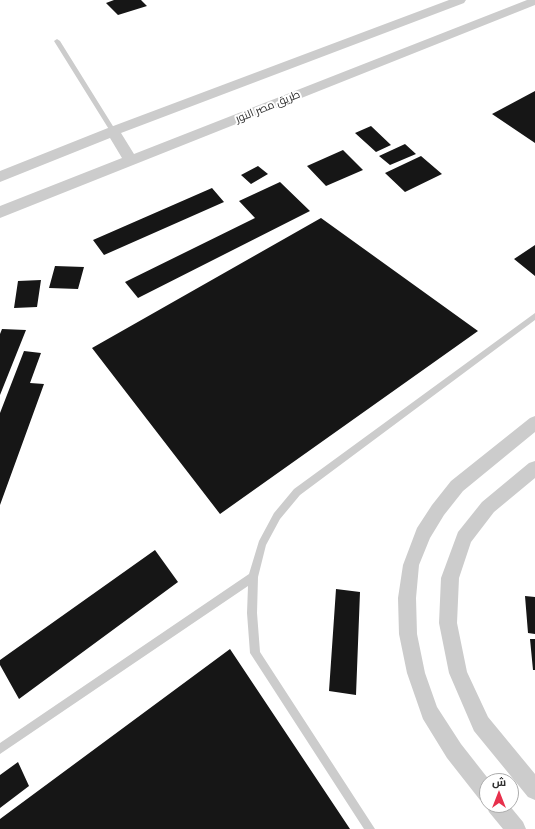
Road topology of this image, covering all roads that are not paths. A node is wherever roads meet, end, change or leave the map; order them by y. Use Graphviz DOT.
graph roads {
  1 [pos="453,1"];
  2 [pos="535,1"];
  3 [pos="57,41"];
  4 [pos="112,131"];
  5 [pos="131,161"];
  6 [pos="0,177"];
  7 [pos="0,212"];
  8 [pos="535,316"];
  9 [pos="535,423"];
  10 [pos="535,468"];
  11 [pos="253,577"];
  12 [pos="0,749"];
  13 [pos="479,783"];
  14 [pos="535,790"];
  15 [pos="503,813"];
  16 [pos="370,829"];
  17 [pos="516,829"];
  1 -- 4 [label="street"];
  2 -- 5 [label="street, طريق مصر النور"];
  3 -- 4 [label="lane"];
  4 -- 5 [label="street"];
  4 -- 6 [label="street"];
  5 -- 7 [label="street, طريق مصر النور"];
  8 -- 11 [label="lane"];
  9 -- 13 [label="street"];
  10 -- 14 [label="street"];
  11 -- 12 [label="lane"];
  11 -- 16 [label="lane"];
  15 -- 17 [label="street"];
}
